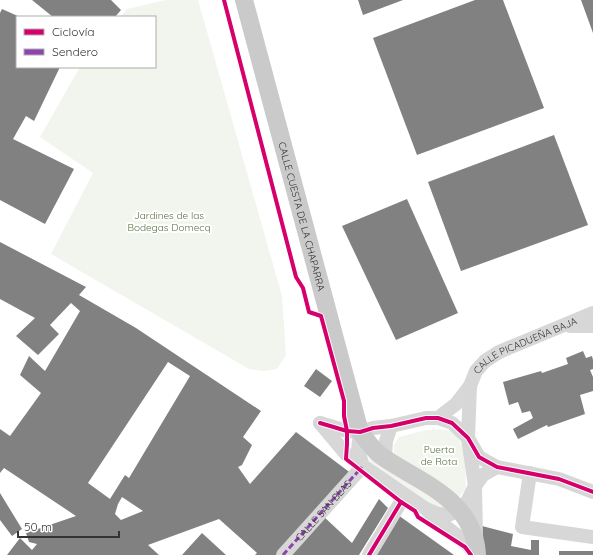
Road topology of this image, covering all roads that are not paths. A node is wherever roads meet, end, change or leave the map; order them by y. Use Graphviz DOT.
graph roads {
  1 [pos="244,0"];
  2 [pos="593,313"];
  3 [pos="562,326"];
  4 [pos="593,326"];
  5 [pos="470,386"];
  6 [pos="438,418"];
  7 [pos="391,426"];
  8 [pos="360,432"];
  9 [pos="468,438"];
  10 [pos="385,458"];
  11 [pos="363,466"];
  12 [pos="497,467"];
  13 [pos="530,473"];
  14 [pos="475,486"];
  15 [pos="593,492"];
  16 [pos="405,495"];
  17 [pos="426,509"];
  18 [pos="460,510"];
  19 [pos="593,537"];
  20 [pos="476,552"];
  21 [pos="283,555"];
  22 [pos="369,555"];
  1 -- 8 [label="main road, CALLE CUESTA DE LA CHAPARRA"];
  2 -- 3 [label="street"];
  3 -- 4 [label="street, CALLE PICADUEÑA BAJA"];
  3 -- 5 [label="street, CALLE PICADUEÑA BAJA"];
  5 -- 6 [label="street"];
  5 -- 9 [label="street"];
  6 -- 7 [label="street"];
  6 -- 9 [label="street"];
  7 -- 8 [label="street"];
  7 -- 10 [label="street"];
  8 -- 10 [label="main road"];
  8 -- 11 [label="street"];
  8 -- 11 [label="street"];
  9 -- 12 [label="street"];
  9 -- 14 [label="street"];
  10 -- 18 [label="main road"];
  11 -- 16 [label="street"];
  11 -- 21 [label="street, CALLE SAN BLAS"];
  12 -- 13 [label="street"];
  12 -- 14 [label="street"];
  13 -- 15 [label="street"];
  13 -- 19 [label="street"];
  14 -- 18 [label="street"];
  14 -- 20 [label="street"];
  16 -- 17 [label="street"];
  16 -- 22 [label="street"];
  17 -- 18 [label="street"];
  17 -- 20 [label="street"];
  18 -- 20 [label="main road"];
}
